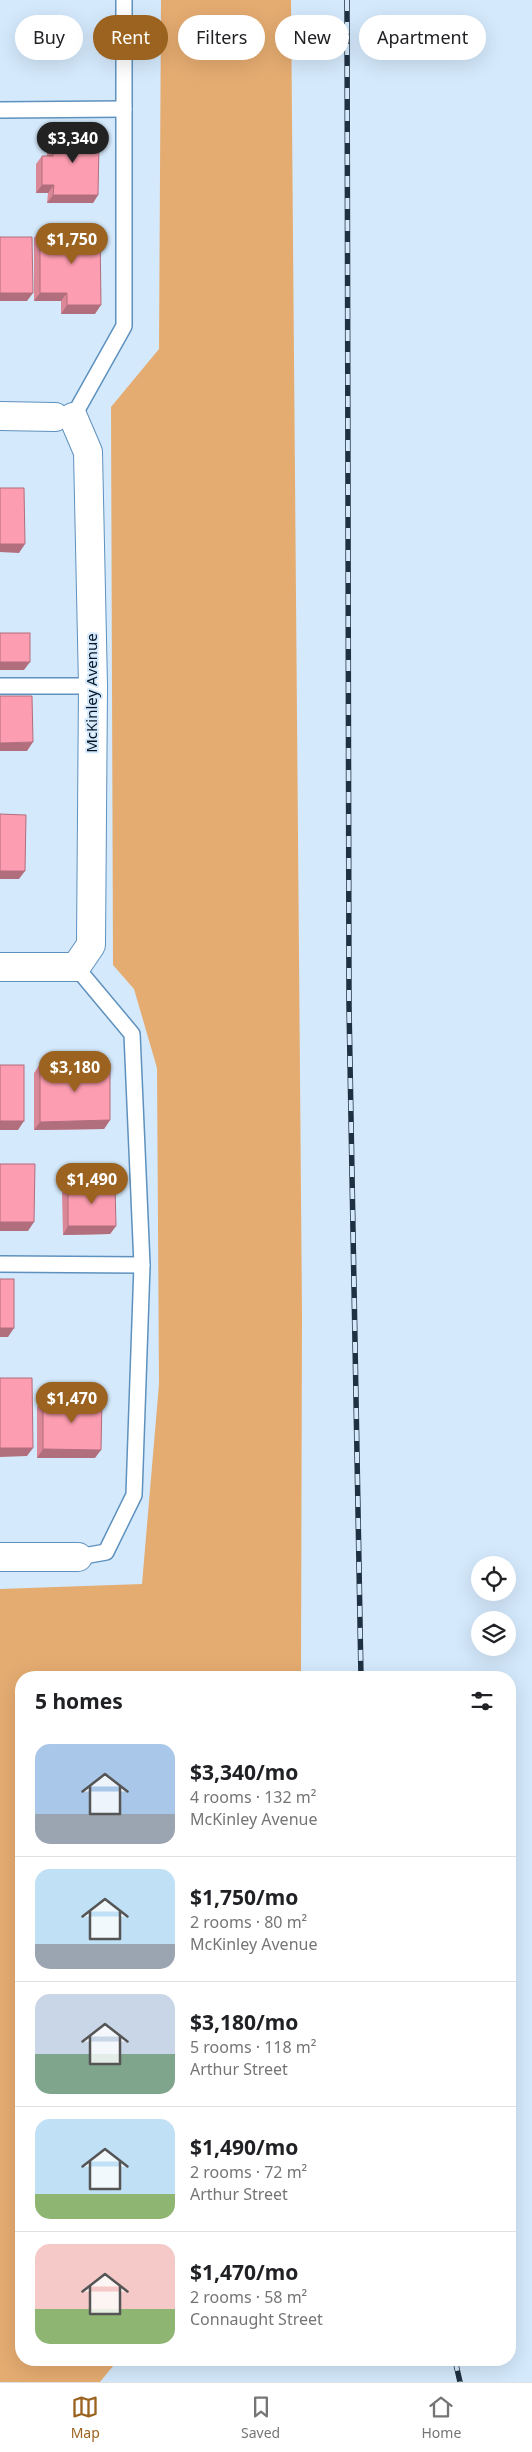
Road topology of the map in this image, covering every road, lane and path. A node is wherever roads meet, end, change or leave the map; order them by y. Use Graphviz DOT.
graph roads {
  1 [pos="124,0"];
  2 [pos="124,109"];
  3 [pos="0,110"];
  4 [pos="0,416"];
  5 [pos="64,417"];
  6 [pos="0,686"];
  7 [pos="93,686"];
  8 [pos="0,967"];
  9 [pos="76,967"];
  10 [pos="0,1264"];
  11 [pos="142,1265"];
  12 [pos="0,1557"];
  13 [pos="78,1557"];
  1 -- 2 [label="lane"];
  2 -- 3 [label="lane"];
  2 -- 5 [label="lane"];
  4 -- 5 [label="street"];
  5 -- 7 [label="street, McKinley Avenue"];
  6 -- 7 [label="lane"];
  7 -- 9 [label="street, McKinley Avenue"];
  8 -- 9 [label="street"];
  9 -- 11 [label="lane"];
  10 -- 11 [label="lane"];
  11 -- 13 [label="lane"];
  12 -- 13 [label="street"];
}
